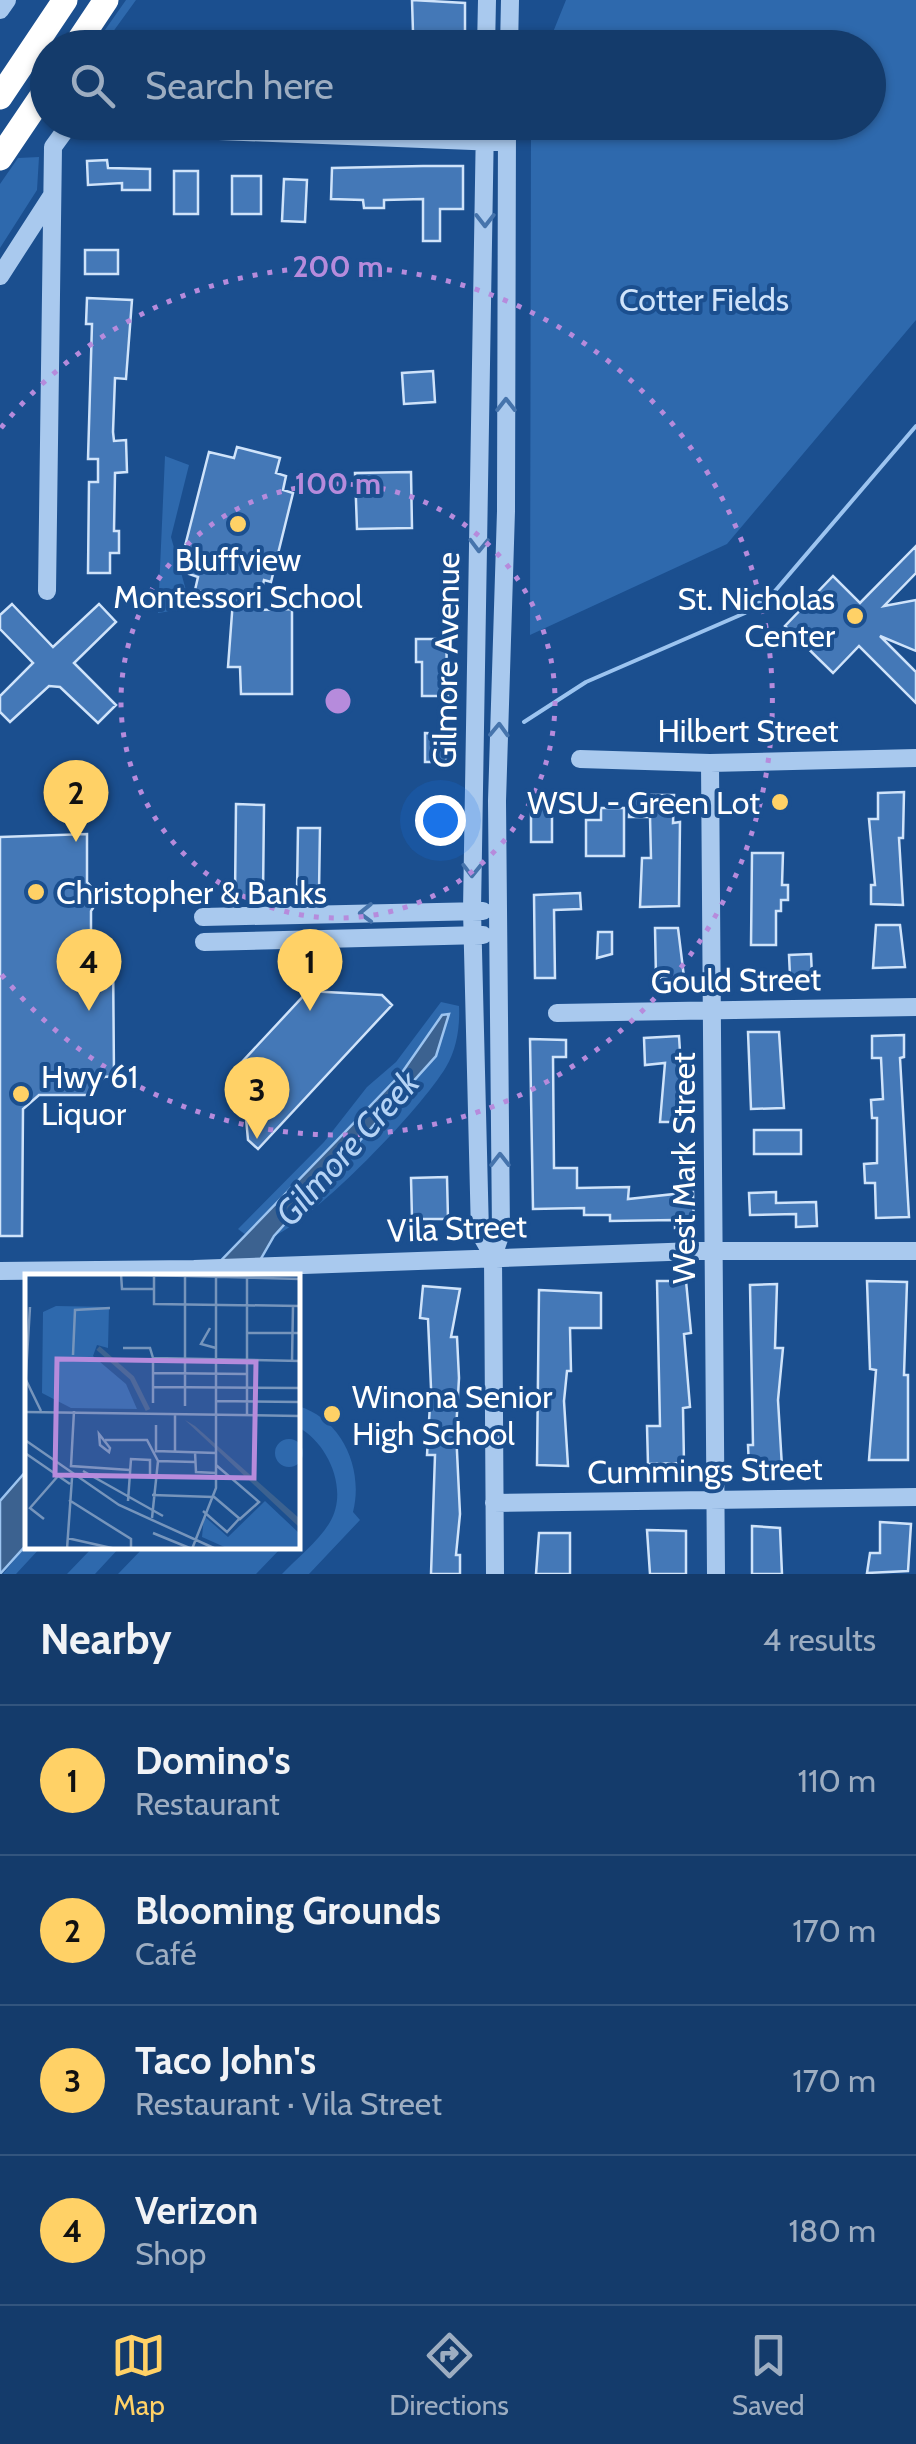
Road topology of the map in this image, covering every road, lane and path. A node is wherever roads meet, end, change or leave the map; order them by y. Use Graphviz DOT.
graph roads {
  1 [pos="7,0"];
  2 [pos="66,0"];
  3 [pos="106,0"];
  4 [pos="487,0"];
  5 [pos="513,0"];
  6 [pos="0,10"];
  7 [pos="46,30"];
  8 [pos="86,30"];
  9 [pos="486,30"];
  10 [pos="509,30"];
  11 [pos="30,53"];
  12 [pos="0,97"];
  13 [pos="30,113"];
  14 [pos="58,140"];
  15 [pos="436,140"];
  16 [pos="485,142"];
  17 [pos="507,142"];
  18 [pos="0,158"];
  19 [pos="52,195"];
  20 [pos="0,276"];
  21 [pos="47,591"];
  22 [pos="916,758"];
  23 [pos="580,759"];
  24 [pos="710,763"];
  25 [pos="472,910"];
  26 [pos="498,912"];
  27 [pos="203,916"];
  28 [pos="472,935"];
  29 [pos="498,935"];
  30 [pos="204,942"];
  31 [pos="916,1007"];
  32 [pos="713,1009"];
  33 [pos="558,1013"];
  34 [pos="712,1251"];
  35 [pos="916,1251"];
  36 [pos="493,1256"];
  37 [pos="0,1270"];
  38 [pos="916,1497"];
  39 [pos="718,1499"];
  40 [pos="494,1503"];
  41 [pos="495,1574"];
  42 [pos="716,1574"];
  1 -- 6 [label="street"];
  2 -- 7 [label="highway"];
  3 -- 8 [label="highway"];
  4 -- 9 [label="street"];
  5 -- 10 [label="street"];
  11 -- 12 [label="highway"];
  13 -- 18 [label="highway"];
  14 -- 19 [label="street"];
  15 -- 16 [label="street"];
  16 -- 17 [label="street"];
  16 -- 25 [label="street, Gilmore Avenue, one-way"];
  26 -- 17 [label="street, Gilmore Avenue, one-way"];
  19 -- 20 [label="street"];
  19 -- 21 [label="street"];
  22 -- 24 [label="street, Hilbert Street"];
  23 -- 24 [label="street, Hilbert Street"];
  24 -- 32 [label="street, West Mark Street"];
  25 -- 26 [label="street"];
  25 -- 27 [label="street, one-way"];
  25 -- 28 [label="street, Gilmore Avenue"];
  26 -- 29 [label="street, Gilmore Avenue"];
  28 -- 29 [label="street"];
  28 -- 30 [label="street"];
  28 -- 36 [label="street, Gilmore Avenue"];
  36 -- 29 [label="street, Gilmore Avenue, one-way"];
  31 -- 32 [label="street, Gould Street"];
  32 -- 33 [label="street, Gould Street"];
  32 -- 34 [label="street, West Mark Street"];
  34 -- 35 [label="street, Vila Street"];
  34 -- 36 [label="street, Vila Street"];
  34 -- 39 [label="street, West Mark Street"];
  36 -- 37 [label="street, Vila Street"];
  36 -- 40 [label="street, Gilmore Avenue"];
  38 -- 39 [label="street, Cummings Street"];
  39 -- 40 [label="street, Cummings Street"];
  39 -- 42 [label="street, West Mark Street"];
  40 -- 41 [label="street, Gilmore Avenue"];
}
